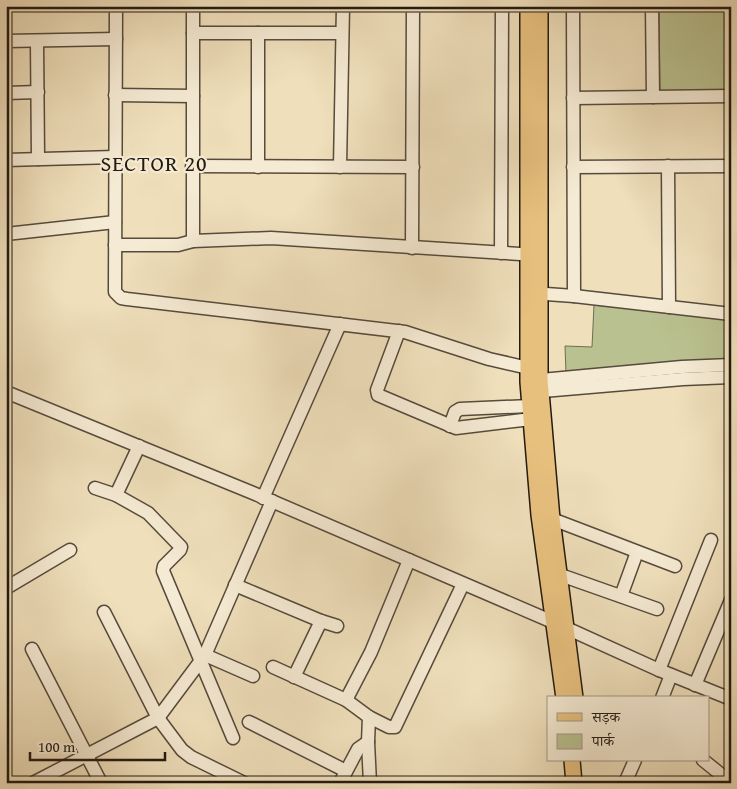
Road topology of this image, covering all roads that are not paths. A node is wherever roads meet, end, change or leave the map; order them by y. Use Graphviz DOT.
graph roads {
  1 [pos="116,6"];
  2 [pos="193,6"];
  3 [pos="343,6"];
  4 [pos="414,6"];
  5 [pos="502,6"];
  6 [pos="528,6"];
  7 [pos="540,6"];
  8 [pos="573,6"];
  9 [pos="652,6"];
  10 [pos="193,32"];
  11 [pos="258,33"];
  12 [pos="342,33"];
  13 [pos="116,39"];
  14 [pos="37,40"];
  15 [pos="6,41"];
  16 [pos="38,92"];
  17 [pos="6,93"];
  18 [pos="116,96"];
  19 [pos="193,96"];
  20 [pos="731,96"];
  21 [pos="653,97"];
  22 [pos="573,98"];
  23 [pos="115,157"];
  24 [pos="38,159"];
  25 [pos="6,160"];
  26 [pos="192,166"];
  27 [pos="668,166"];
  28 [pos="731,166"];
  29 [pos="258,167"];
  30 [pos="340,167"];
  31 [pos="412,167"];
  32 [pos="573,167"];
  33 [pos="115,222"];
  34 [pos="6,234"];
  35 [pos="193,241"];
  36 [pos="115,245"];
  37 [pos="412,248"];
  38 [pos="501,253"];
  39 [pos="533,255"];
  40 [pos="534,293"];
  41 [pos="574,296"];
  42 [pos="669,307"];
  43 [pos="731,314"];
  44 [pos="340,324"];
  45 [pos="399,332"];
  46 [pos="731,365"];
  47 [pos="731,377"];
  48 [pos="533,389"];
  49 [pos="6,392"];
  50 [pos="450,426"];
  51 [pos="138,446"];
  52 [pos="95,488"];
  53 [pos="116,495"];
  54 [pos="268,500"];
  55 [pos="552,519"];
  56 [pos="711,540"];
  57 [pos="70,550"];
  58 [pos="637,552"];
  59 [pos="409,560"];
  60 [pos="675,566"];
  61 [pos="553,572"];
  62 [pos="463,584"];
  63 [pos="235,585"];
  64 [pos="6,588"];
  65 [pos="621,596"];
  66 [pos="731,600"];
  67 [pos="657,609"];
  68 [pos="104,612"];
  69 [pos="321,621"];
  70 [pos="337,626"];
  71 [pos="560,626"];
  72 [pos="32,649"];
  73 [pos="203,657"];
  74 [pos="272,667"];
  75 [pos="665,673"];
  76 [pos="253,676"];
  77 [pos="294,677"];
  78 [pos="696,685"];
  79 [pos="564,696"];
  80 [pos="575,696"];
  81 [pos="662,696"];
  82 [pos="731,699"];
  83 [pos="346,700"];
  84 [pos="369,717"];
  85 [pos="158,718"];
  86 [pos="249,722"];
  87 [pos="233,738"];
  88 [pos="368,742"];
  89 [pos="86,756"];
  90 [pos="572,762"];
  91 [pos="582,762"];
  92 [pos="634,762"];
  93 [pos="706,762"];
  94 [pos="346,771"];
  95 [pos="730,781"];
  96 [pos="33,783"];
  97 [pos="101,783"];
  98 [pos="244,783"];
  99 [pos="340,783"];
  100 [pos="370,783"];
  101 [pos="574,783"];
  102 [pos="584,783"];
  103 [pos="625,783"];
  1 -- 13 [label="street"];
  2 -- 10 [label="street"];
  3 -- 12 [label="street"];
  4 -- 31 [label="street"];
  5 -- 38 [label="street"];
  6 -- 39 [label="main road"];
  7 -- 39 [label="main road"];
  8 -- 22 [label="street"];
  9 -- 21 [label="street"];
  10 -- 11 [label="street"];
  10 -- 19 [label="street"];
  11 -- 12 [label="street"];
  11 -- 29 [label="street"];
  12 -- 30 [label="street"];
  13 -- 14 [label="street"];
  13 -- 18 [label="street"];
  14 -- 15 [label="street"];
  14 -- 16 [label="street"];
  16 -- 17 [label="street"];
  16 -- 24 [label="street"];
  18 -- 19 [label="street"];
  18 -- 23 [label="street"];
  19 -- 26 [label="street"];
  20 -- 21 [label="street"];
  21 -- 22 [label="street"];
  22 -- 32 [label="street"];
  23 -- 24 [label="street"];
  23 -- 33 [label="street"];
  24 -- 25 [label="street"];
  26 -- 29 [label="street"];
  26 -- 35 [label="street"];
  27 -- 28 [label="street"];
  27 -- 32 [label="street"];
  27 -- 42 [label="street"];
  29 -- 30 [label="street"];
  30 -- 31 [label="street"];
  31 -- 37 [label="street"];
  32 -- 41 [label="street"];
  33 -- 34 [label="street"];
  33 -- 36 [label="street"];
  35 -- 36 [label="street"];
  35 -- 37 [label="street"];
  36 -- 44 [label="street"];
  37 -- 38 [label="street"];
  38 -- 39 [label="street"];
  39 -- 40 [label="main road"];
  40 -- 41 [label="street"];
  40 -- 48 [label="main road"];
  41 -- 42 [label="street"];
  42 -- 43 [label="street"];
  44 -- 45 [label="street"];
  44 -- 54 [label="street"];
  45 -- 48 [label="street"];
  45 -- 50 [label="street"];
  46 -- 48 [label="street"];
  47 -- 48 [label="street"];
  48 -- 50 [label="street"];
  48 -- 50 [label="street"];
  48 -- 55 [label="main road"];
  48 -- 61 [label="main road"];
  49 -- 51 [label="street"];
  51 -- 53 [label="street"];
  51 -- 54 [label="street"];
  52 -- 53 [label="street"];
  53 -- 73 [label="street"];
  54 -- 59 [label="street"];
  54 -- 63 [label="street"];
  55 -- 58 [label="street"];
  55 -- 61 [label="main road"];
  56 -- 75 [label="street"];
  57 -- 64 [label="street"];
  58 -- 60 [label="street"];
  58 -- 65 [label="street"];
  59 -- 62 [label="street"];
  59 -- 83 [label="street"];
  61 -- 65 [label="street"];
  61 -- 71 [label="main road"];
  62 -- 71 [label="street"];
  62 -- 84 [label="street"];
  63 -- 69 [label="street"];
  63 -- 73 [label="street"];
  65 -- 67 [label="street"];
  66 -- 78 [label="street"];
  68 -- 85 [label="street"];
  69 -- 70 [label="street"];
  69 -- 77 [label="street"];
  71 -- 75 [label="street"];
  71 -- 79 [label="main road"];
  71 -- 80 [label="main road"];
  72 -- 89 [label="street"];
  73 -- 76 [label="street"];
  73 -- 85 [label="street"];
  73 -- 87 [label="street"];
  74 -- 77 [label="street"];
  75 -- 78 [label="street"];
  75 -- 81 [label="street"];
  77 -- 83 [label="street"];
  78 -- 82 [label="street"];
  83 -- 84 [label="street"];
  84 -- 88 [label="street"];
  85 -- 89 [label="street"];
  85 -- 98 [label="street"];
  86 -- 94 [label="street"];
  88 -- 94 [label="street"];
  88 -- 100 [label="street"];
  89 -- 96 [label="street"];
  89 -- 97 [label="street"];
  90 -- 101 [label="main road"];
  91 -- 102 [label="main road"];
  92 -- 103 [label="street"];
  93 -- 95 [label="street"];
  94 -- 99 [label="street"];
}
